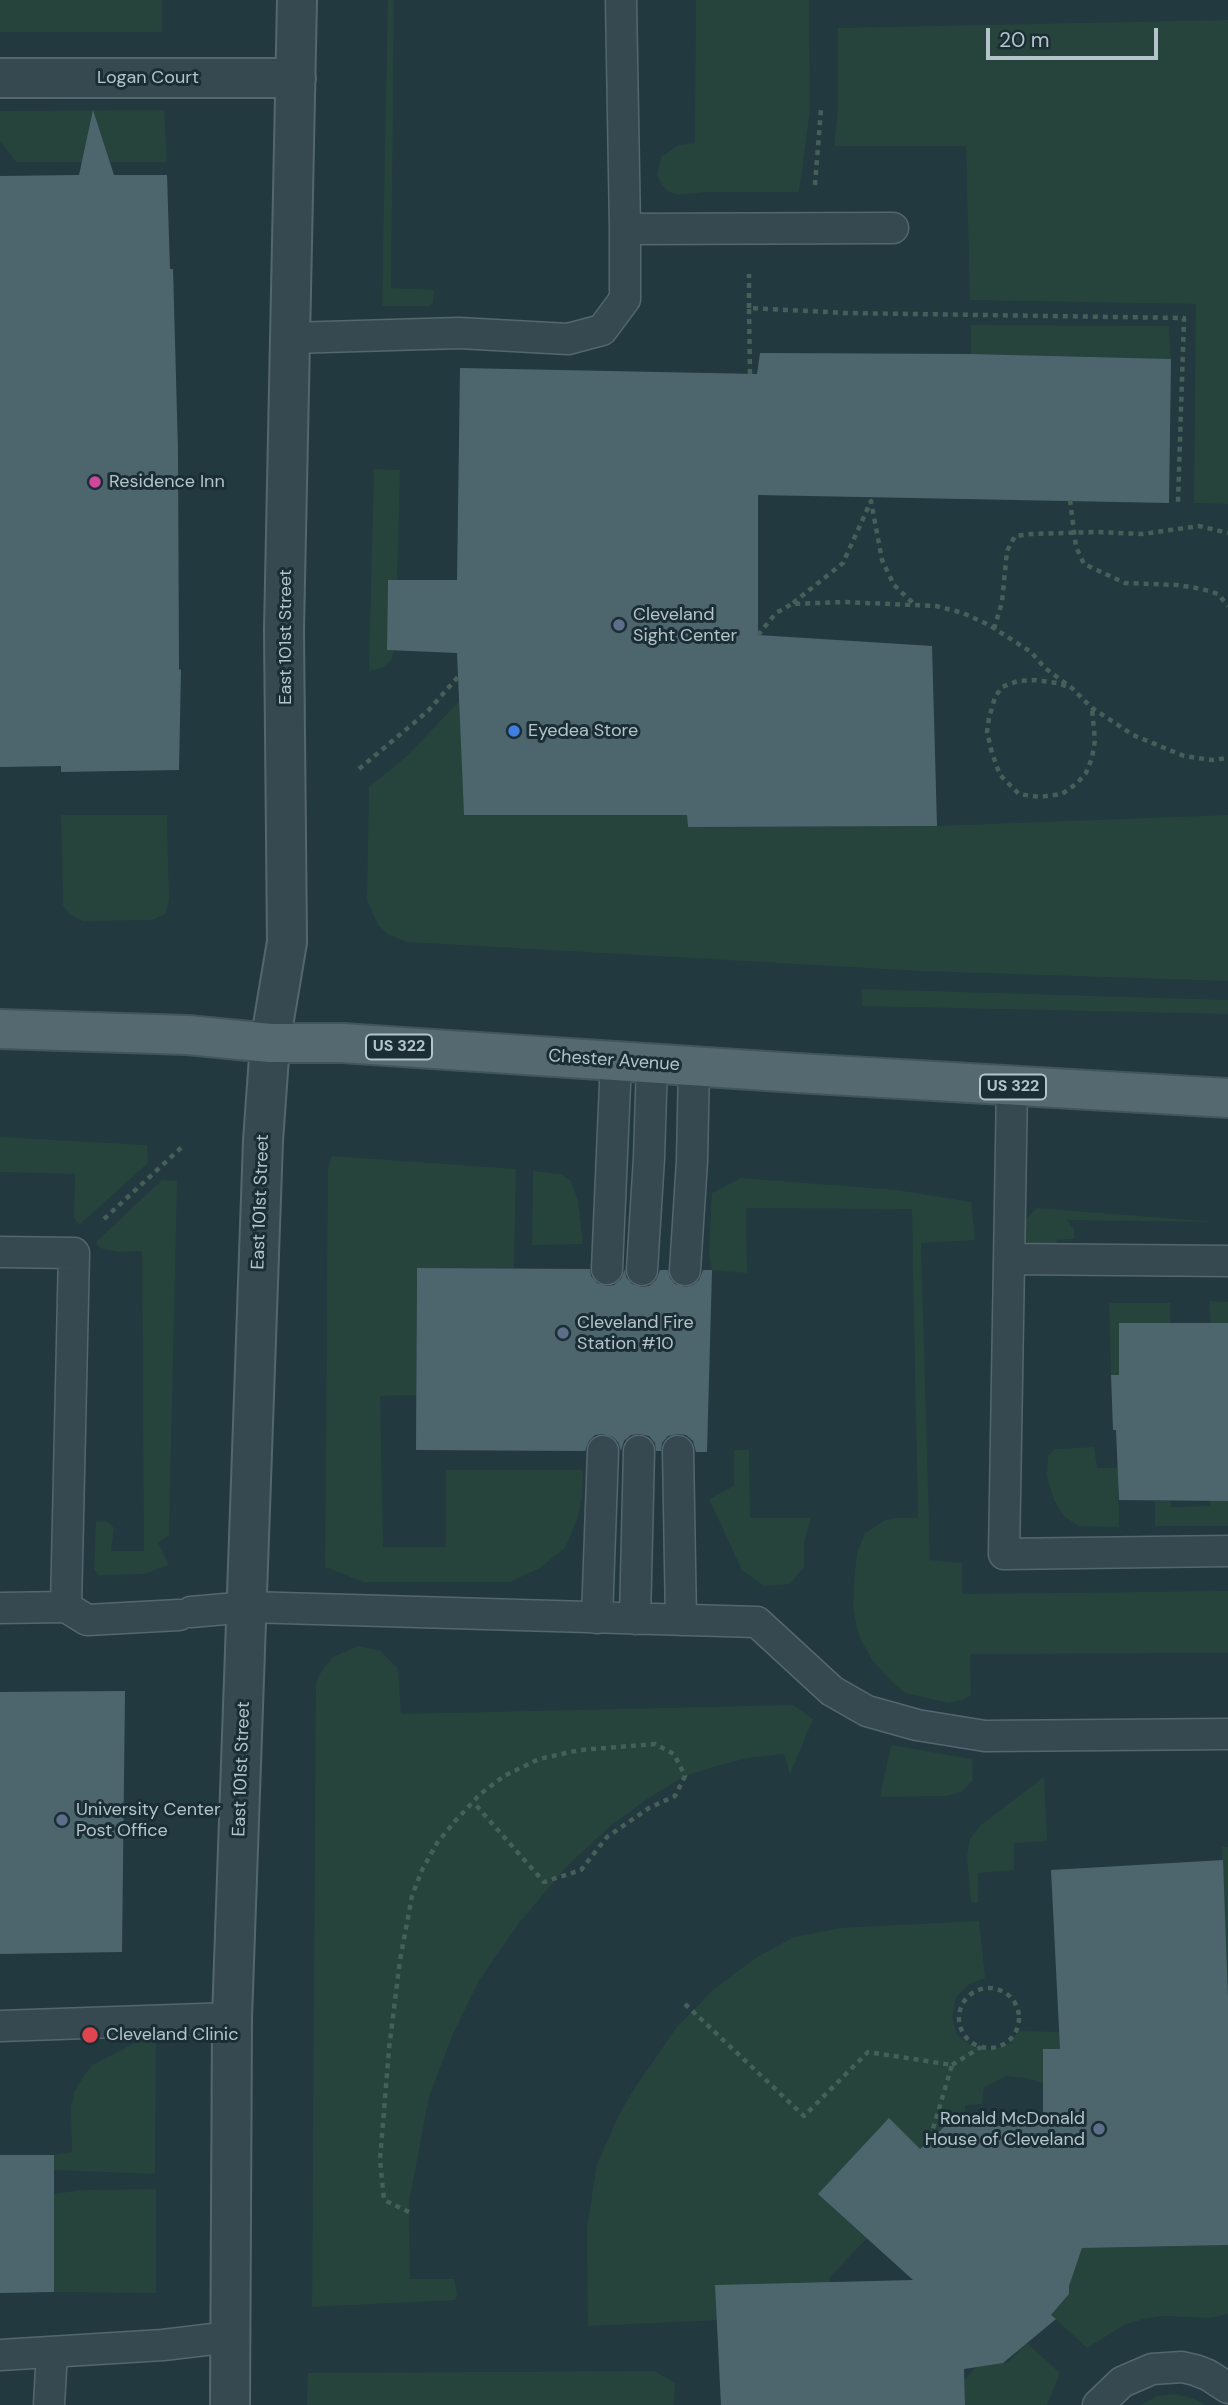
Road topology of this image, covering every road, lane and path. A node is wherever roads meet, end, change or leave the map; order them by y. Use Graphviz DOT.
graph roads {
  1 [pos="297,0"];
  2 [pos="621,0"];
  3 [pos="0,78"];
  4 [pos="296,78"];
  5 [pos="821,109"];
  6 [pos="814,192"];
  7 [pos="893,228"];
  8 [pos="625,229"];
  9 [pos="749,267"];
  10 [pos="749,308"];
  11 [pos="291,338"];
  12 [pos="750,374"];
  13 [pos="1070,500"];
  14 [pos="1178,503"];
  15 [pos="1074,533"];
  16 [pos="1228,533"];
  17 [pos="792,604"];
  18 [pos="915,605"];
  19 [pos="1228,606"];
  20 [pos="995,629"];
  21 [pos="758,635"];
  22 [pos="458,677"];
  23 [pos="1073,689"];
  24 [pos="1092,708"];
  25 [pos="1228,758"];
  26 [pos="359,769"];
  27 [pos="0,1030"];
  28 [pos="270,1043"];
  29 [pos="634,1062"];
  30 [pos="694,1066"];
  31 [pos="1012,1087"];
  32 [pos="1228,1098"];
  33 [pos="183,1146"];
  34 [pos="0,1252"];
  35 [pos="67,1253"];
  36 [pos="1009,1259"];
  37 [pos="1228,1261"];
  38 [pos="607,1269"];
  39 [pos="642,1270"];
  40 [pos="685,1270"];
  41 [pos="603,1451"];
  42 [pos="639,1451"];
  43 [pos="678,1451"];
  44 [pos="1228,1551"];
  45 [pos="66,1607"];
  46 [pos="248,1607"];
  47 [pos="0,1608"];
  48 [pos="597,1618"];
  49 [pos="635,1619"];
  50 [pos="681,1620"];
  51 [pos="1228,1734"];
  52 [pos="473,1802"];
  53 [pos="685,2004"];
  54 [pos="232,2018"];
  55 [pos="0,2026"];
  56 [pos="981,2047"];
  57 [pos="952,2065"];
  58 [pos="932,2132"];
  59 [pos="410,2212"];
  60 [pos="230,2337"];
  61 [pos="52,2352"];
  62 [pos="0,2355"];
  63 [pos="1228,2388"];
  64 [pos="48,2405"];
  65 [pos="230,2405"];
  66 [pos="1098,2405"];
  1 -- 4 [label="street, East 101st Street"];
  2 -- 8 [label="lane"];
  3 -- 4 [label="street, Logan Court"];
  4 -- 11 [label="street, East 101st Street"];
  5 -- 6 [label="path"];
  7 -- 8 [label="lane"];
  8 -- 11 [label="lane"];
  9 -- 10 [label="path"];
  10 -- 12 [label="path"];
  10 -- 14 [label="path"];
  11 -- 28 [label="street, East 101st Street"];
  13 -- 15 [label="path"];
  15 -- 16 [label="path"];
  15 -- 19 [label="path"];
  15 -- 20 [label="path"];
  17 -- 18 [label="path"];
  17 -- 18 [label="path"];
  17 -- 21 [label="path"];
  18 -- 20 [label="path"];
  20 -- 23 [label="path"];
  22 -- 26 [label="path"];
  23 -- 24 [label="path"];
  23 -- 24 [label="path"];
  24 -- 25 [label="path"];
  27 -- 28 [label="main road, Chester Avenue / US 322"];
  28 -- 29 [label="main road, Chester Avenue / US 322"];
  28 -- 46 [label="street, East 101st Street"];
  29 -- 30 [label="main road, Chester Avenue / US 322"];
  29 -- 38 [label="lane"];
  29 -- 39 [label="lane"];
  30 -- 31 [label="main road, Chester Avenue / US 322"];
  30 -- 40 [label="lane"];
  31 -- 32 [label="main road, Chester Avenue / US 322"];
  31 -- 36 [label="lane"];
  33 -- 35 [label="path"];
  34 -- 35 [label="lane"];
  35 -- 45 [label="lane"];
  36 -- 37 [label="lane"];
  36 -- 44 [label="lane"];
  41 -- 48 [label="lane"];
  42 -- 49 [label="lane"];
  43 -- 50 [label="lane"];
  45 -- 46 [label="lane"];
  45 -- 47 [label="lane"];
  46 -- 48 [label="lane"];
  46 -- 54 [label="street, East 101st Street"];
  48 -- 49 [label="lane"];
  49 -- 50 [label="lane"];
  50 -- 51 [label="lane"];
  52 -- 52 [label="path"];
  52 -- 59 [label="path"];
  53 -- 57 [label="path"];
  54 -- 55 [label="lane"];
  54 -- 60 [label="street, East 101st Street"];
  56 -- 56 [label="path"];
  56 -- 57 [label="path"];
  57 -- 58 [label="path"];
  60 -- 61 [label="lane"];
  60 -- 65 [label="street, East 101st Street"];
  61 -- 62 [label="lane"];
  61 -- 64 [label="lane"];
  63 -- 66 [label="lane"];
}
